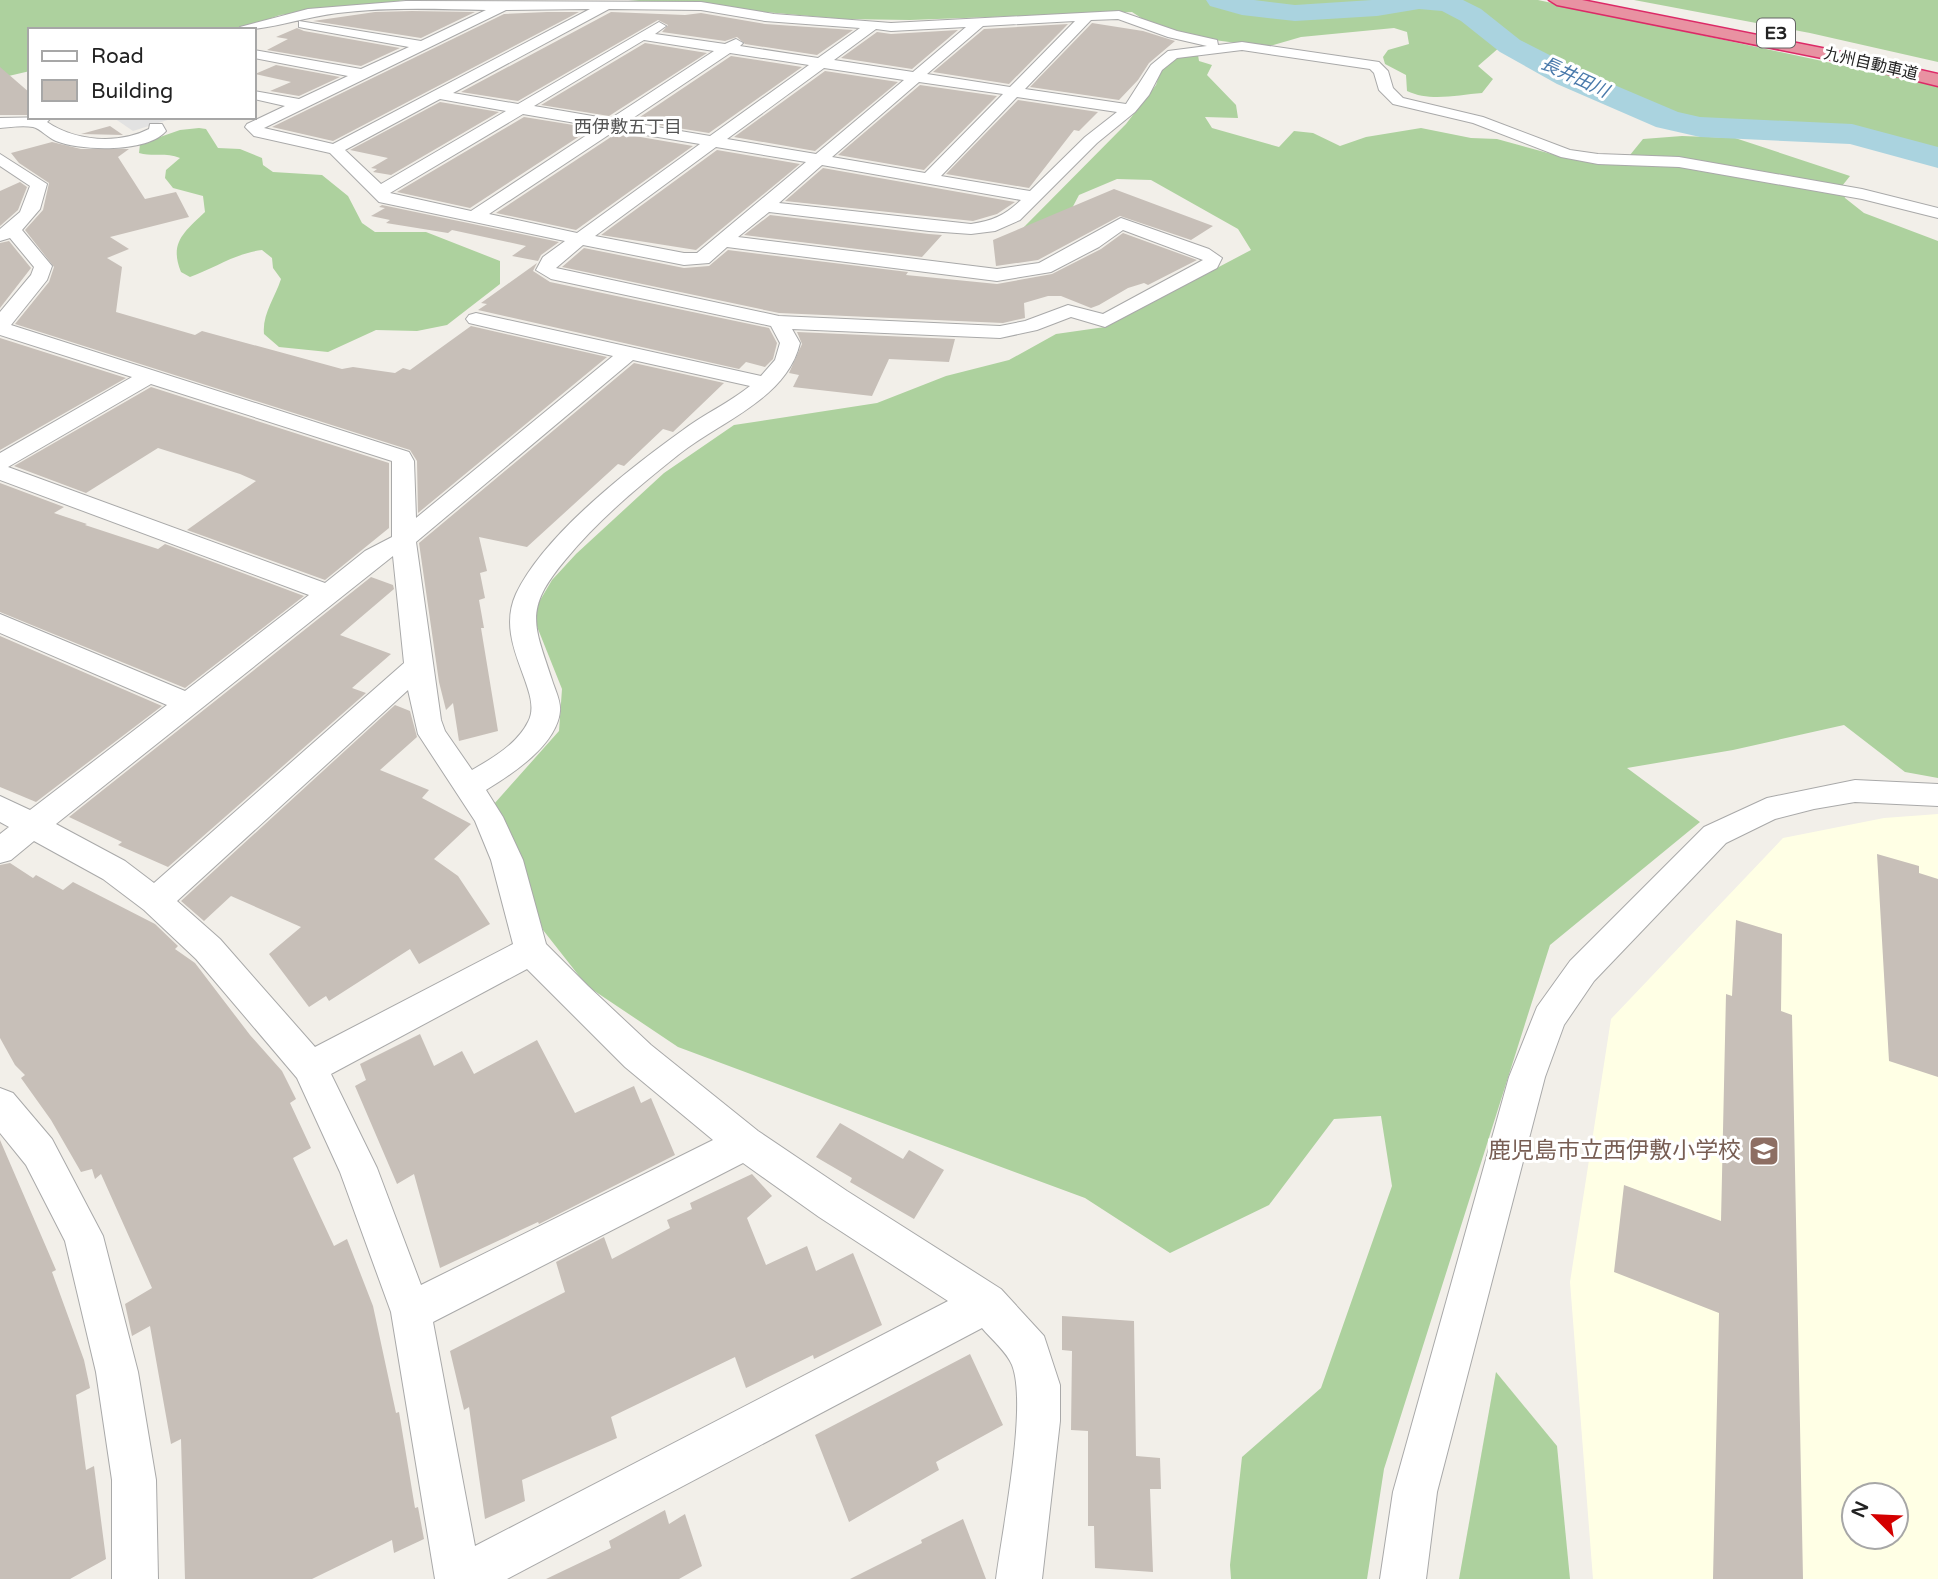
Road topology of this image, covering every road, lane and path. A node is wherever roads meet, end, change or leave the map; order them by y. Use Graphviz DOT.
graph roads {
  1 [pos="1557,0"];
  2 [pos="1614,0"];
  3 [pos="608,5"];
  4 [pos="504,6"];
  5 [pos="692,6"];
  6 [pos="1088,16"];
  7 [pos="774,18"];
  8 [pos="276,19"];
  9 [pos="981,21"];
  10 [pos="873,25"];
  11 [pos="251,28"];
  12 [pos="642,36"];
  13 [pos="423,45"];
  14 [pos="1226,47"];
  15 [pos="727,49"];
  16 [pos="256,54"];
  17 [pos="821,63"];
  18 [pos="1938,69"];
  19 [pos="362,74"];
  20 [pos="915,77"];
  21 [pos="1938,80"];
  22 [pos="1014,92"];
  23 [pos="256,95"];
  24 [pos="441,95"];
  25 [pos="300,104"];
  26 [pos="521,108"];
  27 [pos="1130,109"];
  28 [pos="40,119"];
  29 [pos="0,123"];
  30 [pos="613,124"];
  31 [pos="156,127"];
  32 [pos="713,142"];
  33 [pos="335,149"];
  34 [pos="0,159"];
  35 [pos="818,160"];
  36 [pos="23,176"];
  37 [pos="928,179"];
  38 [pos="0,185"];
  39 [pos="378,193"];
  40 [pos="1035,197"];
  41 [pos="765,206"];
  42 [pos="1938,213"];
  43 [pos="473,217"];
  44 [pos="6,234"];
  45 [pos="580,239"];
  46 [pos="723,241"];
  47 [pos="476,319"];
  48 [pos="779,322"];
  49 [pos="0,327"];
  50 [pos="629,353"];
  51 [pos="151,375"];
  52 [pos="765,383"];
  53 [pos="0,462"];
  54 [pos="0,472"];
  55 [pos="404,540"];
  56 [pos="328,593"];
  57 [pos="0,623"];
  58 [pos="418,666"];
  59 [pos="188,703"];
  60 [pos="468,787"];
  61 [pos="1938,794"];
  62 [pos="0,808"];
  63 [pos="34,825"];
  64 [pos="0,851"];
  65 [pos="155,901"];
  66 [pos="531,951"];
  67 [pos="310,1067"];
  68 [pos="0,1105"];
  69 [pos="745,1143"];
  70 [pos="987,1303"];
  71 [pos="411,1312"];
  72 [pos="135,1579"];
  73 [pos="458,1579"];
  74 [pos="1019,1579"];
  75 [pos="1403,1579"];
  1 -- 21 [label="highway, 九州自動車道 / E3"];
  2 -- 18 [label="highway, 九州自動車道 / E3"];
  3 -- 4 [label="street"];
  3 -- 5 [label="street"];
  3 -- 24 [label="street"];
  4 -- 8 [label="street"];
  4 -- 13 [label="street"];
  5 -- 7 [label="street"];
  5 -- 12 [label="street"];
  6 -- 9 [label="street"];
  6 -- 14 [label="street"];
  6 -- 22 [label="street"];
  7 -- 10 [label="street"];
  7 -- 15 [label="street"];
  8 -- 11 [label="street"];
  8 -- 13 [label="street"];
  9 -- 10 [label="street"];
  9 -- 20 [label="street"];
  10 -- 17 [label="street"];
  12 -- 15 [label="street"];
  12 -- 26 [label="street"];
  13 -- 19 [label="street"];
  14 -- 27 [label="street"];
  14 -- 42 [label="street"];
  15 -- 17 [label="street"];
  15 -- 30 [label="street"];
  16 -- 19 [label="street"];
  17 -- 20 [label="street"];
  17 -- 32 [label="street"];
  19 -- 25 [label="street"];
  20 -- 22 [label="street"];
  20 -- 35 [label="street"];
  22 -- 27 [label="street"];
  22 -- 37 [label="street"];
  23 -- 25 [label="street"];
  24 -- 26 [label="street"];
  24 -- 33 [label="street"];
  25 -- 33 [label="street"];
  26 -- 30 [label="street"];
  26 -- 39 [label="street"];
  27 -- 40 [label="street"];
  28 -- 29 [label="street"];
  28 -- 31 [label="street"];
  30 -- 32 [label="street"];
  30 -- 43 [label="street"];
  32 -- 35 [label="street"];
  32 -- 45 [label="street"];
  33 -- 39 [label="street"];
  34 -- 36 [label="street"];
  35 -- 37 [label="street"];
  35 -- 41 [label="street"];
  36 -- 38 [label="street"];
  36 -- 44 [label="street"];
  37 -- 40 [label="street"];
  39 -- 43 [label="street"];
  40 -- 41 [label="street"];
  41 -- 46 [label="street"];
  43 -- 45 [label="street"];
  44 -- 49 [label="street"];
  45 -- 46 [label="street"];
  45 -- 48 [label="street"];
  46 -- 48 [label="street"];
  47 -- 50 [label="street"];
  48 -- 52 [label="street"];
  49 -- 51 [label="street"];
  50 -- 52 [label="street"];
  50 -- 55 [label="street"];
  51 -- 53 [label="street"];
  51 -- 55 [label="street"];
  52 -- 60 [label="street"];
  54 -- 56 [label="street"];
  55 -- 56 [label="street"];
  55 -- 58 [label="street"];
  56 -- 59 [label="street"];
  57 -- 59 [label="street"];
  58 -- 60 [label="street"];
  58 -- 65 [label="street"];
  59 -- 63 [label="street"];
  60 -- 66 [label="street"];
  61 -- 75 [label="street"];
  62 -- 63 [label="street"];
  63 -- 64 [label="street"];
  63 -- 65 [label="street"];
  65 -- 67 [label="street"];
  66 -- 67 [label="street"];
  66 -- 69 [label="street"];
  67 -- 71 [label="street"];
  68 -- 72 [label="street"];
  69 -- 70 [label="street"];
  69 -- 71 [label="street"];
  70 -- 73 [label="street"];
  70 -- 74 [label="street"];
  71 -- 73 [label="street"];
}
